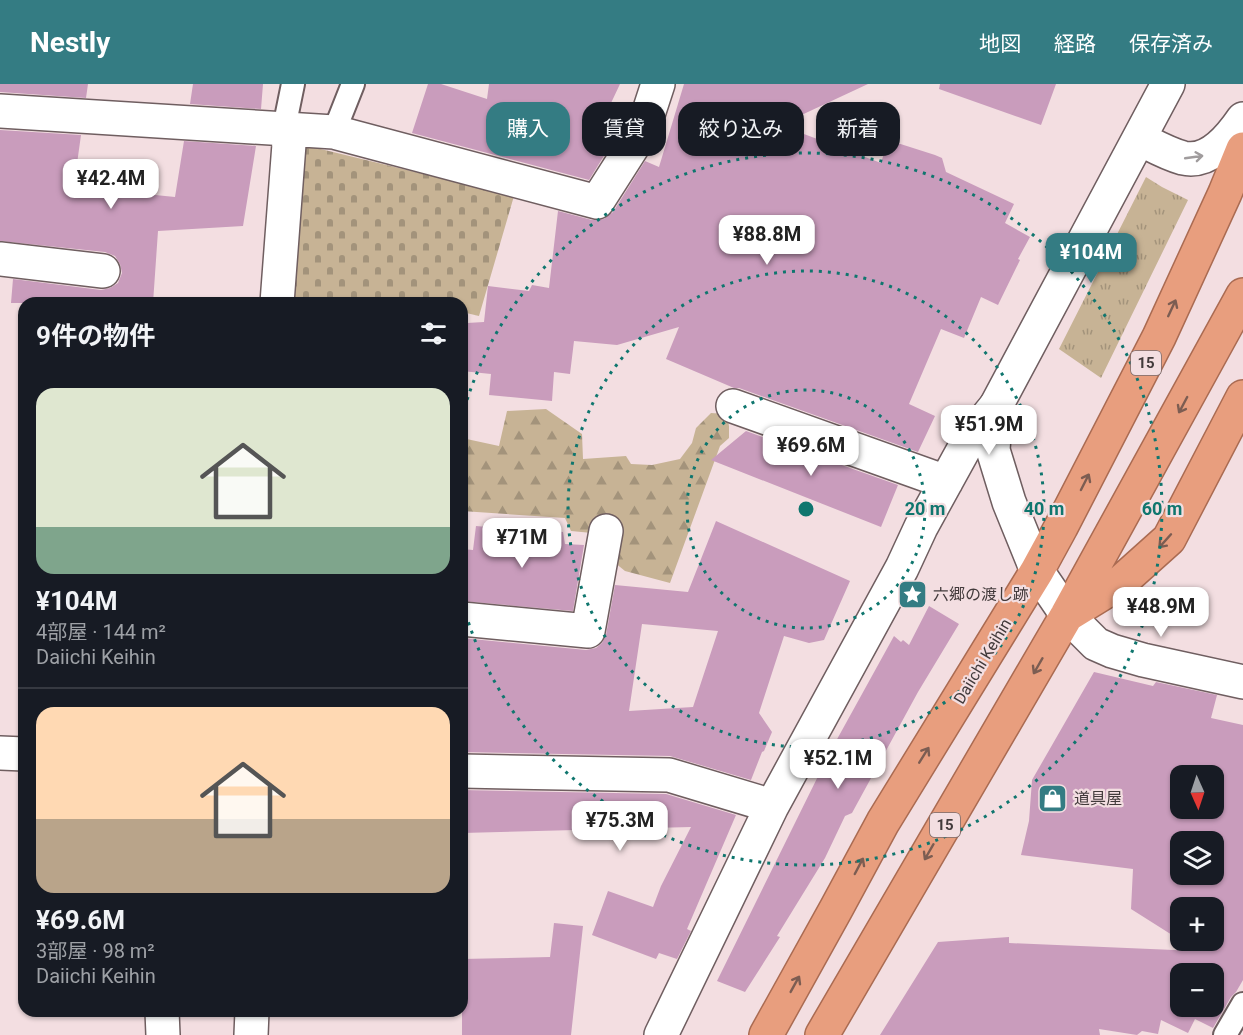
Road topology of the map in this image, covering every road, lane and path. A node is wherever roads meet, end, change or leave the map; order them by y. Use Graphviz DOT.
graph roads {
  1 [pos="293,84"];
  2 [pos="353,84"];
  3 [pos="658,84"];
  4 [pos="1168,84"];
  5 [pos="0,111"];
  6 [pos="1243,119"];
  7 [pos="284,128"];
  8 [pos="334,132"];
  9 [pos="1140,139"];
  10 [pos="1243,149"];
  11 [pos="0,259"];
  12 [pos="103,272"];
  13 [pos="1243,295"];
  14 [pos="277,297"];
  15 [pos="1243,397"];
  16 [pos="733,406"];
  17 [pos="996,406"];
  18 [pos="946,482"];
  19 [pos="606,531"];
  20 [pos="1037,571"];
  21 [pos="1067,615"];
  22 [pos="468,620"];
  23 [pos="1243,682"];
  24 [pos="0,753"];
  25 [pos="18,754"];
  26 [pos="468,771"];
  27 [pos="772,806"];
  28 [pos="1243,1004"];
  29 [pos="162,1017"];
  30 [pos="252,1017"];
  31 [pos="163,1035"];
  32 [pos="251,1035"];
  33 [pos="661,1035"];
  34 [pos="766,1035"];
  35 [pos="822,1035"];
  36 [pos="1225,1035"];
  1 -- 7 [label="lane"];
  2 -- 8 [label="lane"];
  3 -- 8 [label="street"];
  4 -- 9 [label="street"];
  5 -- 7 [label="street"];
  9 -- 6 [label="street, one-way"];
  7 -- 8 [label="street"];
  7 -- 14 [label="street"];
  9 -- 17 [label="street"];
  20 -- 10 [label="highway, Daiichi Keihin / 15, one-way"];
  11 -- 12 [label="street"];
  13 -- 21 [label="highway, 15, one-way"];
  15 -- 21 [label="highway, one-way"];
  16 -- 18 [label="street"];
  17 -- 18 [label="street"];
  17 -- 20 [label="street"];
  18 -- 27 [label="street"];
  19 -- 22 [label="street"];
  20 -- 21 [label="street"];
  34 -- 20 [label="highway, Daiichi Keihin / 15, one-way"];
  21 -- 23 [label="street"];
  21 -- 35 [label="highway, 15, one-way"];
  24 -- 25 [label="street"];
  26 -- 27 [label="street"];
  27 -- 33 [label="street"];
  28 -- 36 [label="lane"];
  29 -- 31 [label="street"];
  30 -- 32 [label="street"];
}
